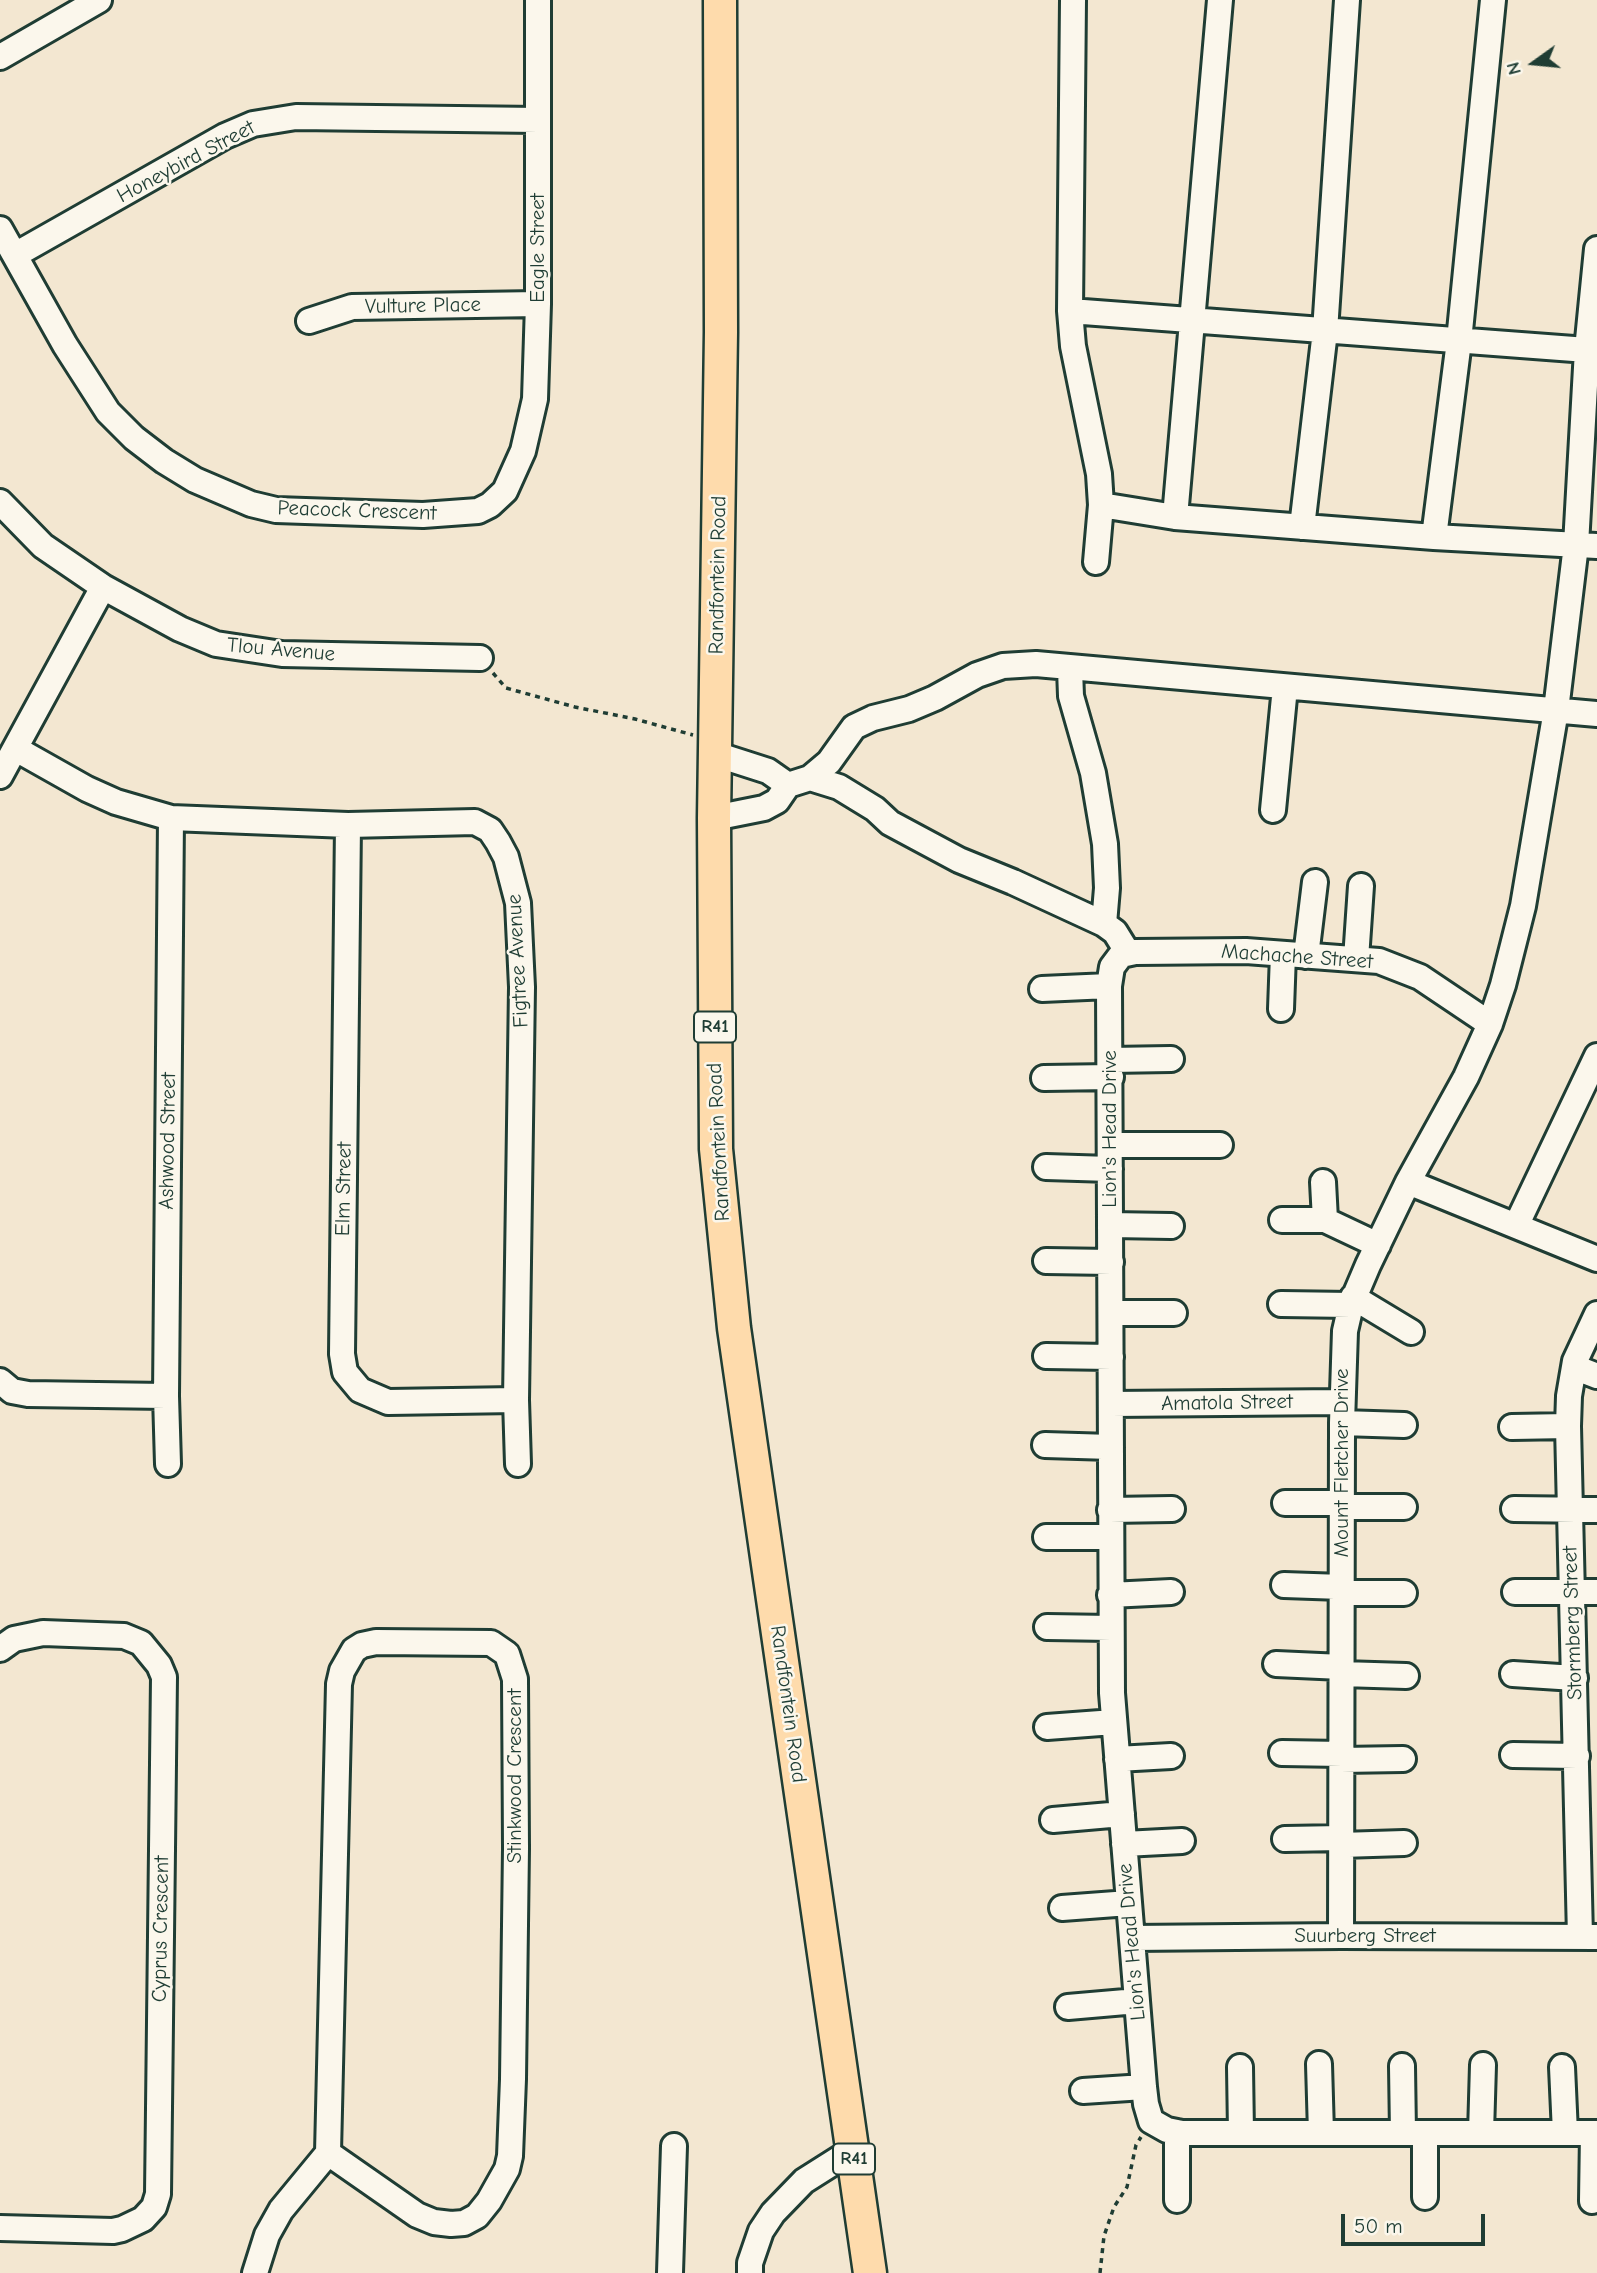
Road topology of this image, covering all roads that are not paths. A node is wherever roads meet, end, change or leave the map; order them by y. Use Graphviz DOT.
graph roads {
  1 [pos="99,0"];
  2 [pos="538,0"];
  3 [pos="720,0"];
  4 [pos="1073,0"];
  5 [pos="1220,0"];
  6 [pos="1347,0"];
  7 [pos="1493,0"];
  8 [pos="0,57"];
  9 [pos="538,120"];
  10 [pos="0,229"];
  11 [pos="1597,249"];
  12 [pos="15,255"];
  13 [pos="1596,276"];
  14 [pos="538,304"];
  15 [pos="1070,311"];
  16 [pos="1192,320"];
  17 [pos="309,321"];
  18 [pos="1325,331"];
  19 [pos="1458,341"];
  20 [pos="1587,350"];
  21 [pos="505,491"];
  22 [pos="0,502"];
  23 [pos="1101,505"];
  24 [pos="1175,517"];
  25 [pos="1302,527"];
  26 [pos="1434,537"];
  27 [pos="1586,546"];
  28 [pos="1096,562"];
  29 [pos="103,587"];
  30 [pos="480,658"];
  31 [pos="1070,669"];
  32 [pos="1285,687"];
  33 [pos="1556,710"];
  34 [pos="1597,714"];
  35 [pos="715,748"];
  36 [pos="16,749"];
  37 [pos="0,776"];
  38 [pos="799,782"];
  39 [pos="1273,810"];
  40 [pos="171,818"];
  41 [pos="714,818"];
  42 [pos="348,825"];
  43 [pos="1315,882"];
  44 [pos="1362,887"];
  45 [pos="1104,924"];
  46 [pos="1128,953"];
  47 [pos="1294,955"];
  48 [pos="1356,959"];
  49 [pos="1109,986"];
  50 [pos="1042,989"];
  51 [pos="1281,1009"];
  52 [pos="1490,1024"];
  53 [pos="1597,1056"];
  54 [pos="1171,1059"];
  55 [pos="1111,1068"];
  56 [pos="1044,1078"];
  57 [pos="1220,1145"];
  58 [pos="1110,1157"];
  59 [pos="1046,1167"];
  60 [pos="1323,1182"];
  61 [pos="1408,1182"];
  62 [pos="1282,1220"];
  63 [pos="1325,1220"];
  64 [pos="1111,1225"];
  65 [pos="1171,1226"];
  66 [pos="1516,1226"];
  67 [pos="1378,1245"];
  68 [pos="1597,1259"];
  69 [pos="1046,1261"];
  70 [pos="1111,1262"];
  71 [pos="1352,1301"];
  72 [pos="1281,1304"];
  73 [pos="1111,1313"];
  74 [pos="1174,1313"];
  75 [pos="1597,1314"];
  76 [pos="1411,1332"];
  77 [pos="1046,1356"];
  78 [pos="1111,1357"];
  79 [pos="1586,1371"];
  80 [pos="0,1381"];
  81 [pos="166,1396"];
  82 [pos="516,1400"];
  83 [pos="1111,1404"];
  84 [pos="1342,1413"];
  85 [pos="1404,1424"];
  86 [pos="1568,1426"];
  87 [pos="1512,1427"];
  88 [pos="1045,1445"];
  89 [pos="1111,1447"];
  90 [pos="168,1464"];
  91 [pos="518,1464"];
  92 [pos="1285,1503"];
  93 [pos="1342,1505"];
  94 [pos="1404,1507"];
  95 [pos="1172,1509"];
  96 [pos="1514,1509"];
  97 [pos="1111,1510"];
  98 [pos="1570,1510"];
  99 [pos="1597,1510"];
  100 [pos="1046,1537"];
  101 [pos="1111,1537"];
  102 [pos="1284,1585"];
  103 [pos="1342,1590"];
  104 [pos="1171,1592"];
  105 [pos="1514,1592"];
  106 [pos="1585,1592"];
  107 [pos="1404,1593"];
  108 [pos="1110,1595"];
  109 [pos="1047,1627"];
  110 [pos="1111,1628"];
  111 [pos="0,1649"];
  112 [pos="1276,1664"];
  113 [pos="1342,1671"];
  114 [pos="1513,1674"];
  115 [pos="1582,1675"];
  116 [pos="1406,1676"];
  117 [pos="1114,1722"];
  118 [pos="1047,1727"];
  119 [pos="1282,1753"];
  120 [pos="1513,1755"];
  121 [pos="1171,1756"];
  122 [pos="1341,1757"];
  123 [pos="1117,1759"];
  124 [pos="1403,1759"];
  125 [pos="1584,1759"];
  126 [pos="1122,1814"];
  127 [pos="1053,1820"];
  128 [pos="1285,1839"];
  129 [pos="1182,1841"];
  130 [pos="1341,1842"];
  131 [pos="1588,1842"];
  132 [pos="1404,1843"];
  133 [pos="1124,1844"];
  134 [pos="1129,1903"];
  135 [pos="1062,1908"];
  136 [pos="1341,1936"];
  137 [pos="1589,1937"];
  138 [pos="1132,1938"];
  139 [pos="1137,2001"];
  140 [pos="1068,2007"];
  141 [pos="1319,2064"];
  142 [pos="1483,2065"];
  143 [pos="1402,2066"];
  144 [pos="1240,2067"];
  145 [pos="1562,2067"];
  146 [pos="1144,2087"];
  147 [pos="1083,2091"];
  148 [pos="1177,2132"];
  149 [pos="1241,2133"];
  150 [pos="1321,2133"];
  151 [pos="1414,2133"];
  152 [pos="1481,2133"];
  153 [pos="1565,2133"];
  154 [pos="1595,2133"];
  155 [pos="674,2146"];
  156 [pos="853,2150"];
  157 [pos="328,2153"];
  158 [pos="1425,2197"];
  159 [pos="1177,2200"];
  160 [pos="1592,2201"];
  161 [pos="0,2228"];
  162 [pos="255,2273"];
  163 [pos="670,2273"];
  164 [pos="750,2273"];
  165 [pos="870,2273"];
  1 -- 8 [label="street"];
  2 -- 9 [label="street, Eagle Street"];
  3 -- 35 [label="main road, Randfontein Road / R41"];
  4 -- 15 [label="street"];
  5 -- 16 [label="street"];
  6 -- 18 [label="street"];
  7 -- 19 [label="street"];
  9 -- 12 [label="street, Honeybird Street"];
  9 -- 14 [label="street, Eagle Street"];
  10 -- 12 [label="street, Peacock Crescent"];
  11 -- 13 [label="street, Mount Fletcher Drive"];
  12 -- 21 [label="street, Peacock Crescent"];
  13 -- 20 [label="street, Mount Fletcher Drive"];
  14 -- 17 [label="street, Vulture Place"];
  14 -- 21 [label="street, Eagle Street"];
  15 -- 16 [label="street"];
  15 -- 23 [label="street"];
  16 -- 18 [label="street"];
  16 -- 24 [label="street"];
  18 -- 19 [label="street"];
  18 -- 25 [label="street"];
  19 -- 20 [label="street"];
  19 -- 26 [label="street"];
  20 -- 27 [label="street, Mount Fletcher Drive"];
  22 -- 29 [label="street, Tlou Avenue"];
  23 -- 24 [label="street"];
  23 -- 28 [label="street"];
  24 -- 25 [label="street"];
  25 -- 26 [label="street"];
  26 -- 27 [label="street"];
  27 -- 33 [label="street, Mount Fletcher Drive"];
  29 -- 30 [label="street, Tlou Avenue"];
  29 -- 36 [label="street"];
  31 -- 32 [label="street"];
  31 -- 38 [label="street"];
  31 -- 45 [label="street"];
  32 -- 33 [label="street"];
  32 -- 39 [label="street"];
  33 -- 34 [label="street"];
  33 -- 52 [label="street, Mount Fletcher Drive"];
  35 -- 38 [label="street"];
  35 -- 41 [label="main road, Randfontein Road / R41"];
  36 -- 37 [label="street"];
  36 -- 40 [label="street, Figtree Avenue"];
  38 -- 41 [label="street"];
  38 -- 45 [label="street"];
  40 -- 42 [label="street, Figtree Avenue"];
  40 -- 81 [label="street, Ashwood Street"];
  41 -- 156 [label="main road, Randfontein Road / R41"];
  42 -- 82 [label="street, Figtree Avenue"];
  42 -- 82 [label="street, Elm Street"];
  43 -- 47 [label="street"];
  44 -- 48 [label="street"];
  45 -- 46 [label="street"];
  46 -- 47 [label="street, Machache Street"];
  46 -- 49 [label="street, Lion's Head Drive"];
  47 -- 48 [label="street, Machache Street"];
  47 -- 51 [label="street"];
  48 -- 52 [label="street, Machache Street"];
  49 -- 50 [label="street"];
  49 -- 55 [label="street, Lion's Head Drive"];
  52 -- 61 [label="street, Mount Fletcher Drive"];
  53 -- 66 [label="street"];
  54 -- 55 [label="street"];
  55 -- 56 [label="street"];
  55 -- 58 [label="street, Lion's Head Drive"];
  57 -- 58 [label="street"];
  58 -- 59 [label="street"];
  58 -- 64 [label="street, Lion's Head Drive"];
  60 -- 63 [label="street"];
  61 -- 66 [label="street"];
  61 -- 67 [label="street, Mount Fletcher Drive"];
  62 -- 63 [label="street"];
  63 -- 67 [label="street"];
  64 -- 65 [label="street"];
  64 -- 70 [label="street, Lion's Head Drive"];
  66 -- 68 [label="street"];
  67 -- 71 [label="street, Mount Fletcher Drive"];
  69 -- 70 [label="street"];
  70 -- 73 [label="street, Lion's Head Drive"];
  71 -- 72 [label="street"];
  71 -- 76 [label="street"];
  71 -- 84 [label="street, Mount Fletcher Drive"];
  73 -- 74 [label="street"];
  73 -- 78 [label="street, Lion's Head Drive"];
  75 -- 79 [label="street, Stormberg Street"];
  77 -- 78 [label="street"];
  78 -- 83 [label="street, Lion's Head Drive"];
  79 -- 86 [label="street, Stormberg Street"];
  80 -- 81 [label="street"];
  81 -- 90 [label="street, Ashwood Street"];
  82 -- 91 [label="street, Figtree Avenue"];
  83 -- 84 [label="street, Amatola Street"];
  83 -- 89 [label="street, Lion's Head Drive"];
  84 -- 85 [label="street, Amatola Street"];
  84 -- 93 [label="street, Mount Fletcher Drive"];
  86 -- 87 [label="street"];
  86 -- 98 [label="street, Stormberg Street"];
  88 -- 89 [label="street"];
  89 -- 97 [label="street, Lion's Head Drive"];
  92 -- 93 [label="street"];
  93 -- 94 [label="street"];
  93 -- 103 [label="street, Mount Fletcher Drive"];
  95 -- 97 [label="street"];
  96 -- 98 [label="street"];
  97 -- 101 [label="street, Lion's Head Drive"];
  98 -- 99 [label="street"];
  98 -- 106 [label="street, Stormberg Street"];
  100 -- 101 [label="street"];
  101 -- 108 [label="street, Lion's Head Drive"];
  102 -- 103 [label="street"];
  103 -- 107 [label="street"];
  103 -- 113 [label="street, Mount Fletcher Drive"];
  104 -- 108 [label="street"];
  105 -- 106 [label="street"];
  106 -- 115 [label="street, Stormberg Street"];
  108 -- 110 [label="street, Lion's Head Drive"];
  109 -- 110 [label="street"];
  110 -- 117 [label="street, Lion's Head Drive"];
  111 -- 161 [label="street, Cyprus Crescent"];
  112 -- 113 [label="street"];
  113 -- 116 [label="street"];
  113 -- 122 [label="street, Mount Fletcher Drive"];
  114 -- 115 [label="street"];
  115 -- 125 [label="street, Stormberg Street"];
  117 -- 118 [label="street"];
  117 -- 123 [label="street, Lion's Head Drive"];
  119 -- 122 [label="street"];
  120 -- 125 [label="street"];
  121 -- 123 [label="street"];
  122 -- 124 [label="street"];
  122 -- 130 [label="street, Mount Fletcher Drive"];
  123 -- 126 [label="street, Lion's Head Drive"];
  125 -- 131 [label="street, Stormberg Street"];
  126 -- 127 [label="street"];
  126 -- 133 [label="street, Lion's Head Drive"];
  128 -- 130 [label="street"];
  129 -- 133 [label="street"];
  130 -- 132 [label="street"];
  130 -- 136 [label="street, Mount Fletcher Drive"];
  131 -- 137 [label="street, Stormberg Street"];
  133 -- 134 [label="street, Lion's Head Drive"];
  134 -- 135 [label="street"];
  134 -- 138 [label="street, Lion's Head Drive"];
  136 -- 137 [label="street, Suurberg Street"];
  136 -- 138 [label="street, Suurberg Street"];
  138 -- 139 [label="street, Lion's Head Drive"];
  139 -- 140 [label="street"];
  139 -- 146 [label="street, Lion's Head Drive"];
  141 -- 150 [label="street"];
  142 -- 152 [label="street"];
  143 -- 151 [label="street"];
  144 -- 149 [label="street"];
  145 -- 153 [label="street"];
  146 -- 147 [label="street"];
  146 -- 148 [label="street, Lion's Head Drive"];
  148 -- 149 [label="street"];
  148 -- 159 [label="street"];
  149 -- 150 [label="street"];
  150 -- 151 [label="street"];
  151 -- 152 [label="street"];
  151 -- 158 [label="street"];
  152 -- 153 [label="street"];
  153 -- 154 [label="street"];
  154 -- 160 [label="street"];
  155 -- 163 [label="street"];
  156 -- 164 [label="street"];
  156 -- 165 [label="main road, Randfontein Road / R41"];
  157 -- 157 [label="street, Stinkwood Crescent"];
  157 -- 162 [label="street"];
}
